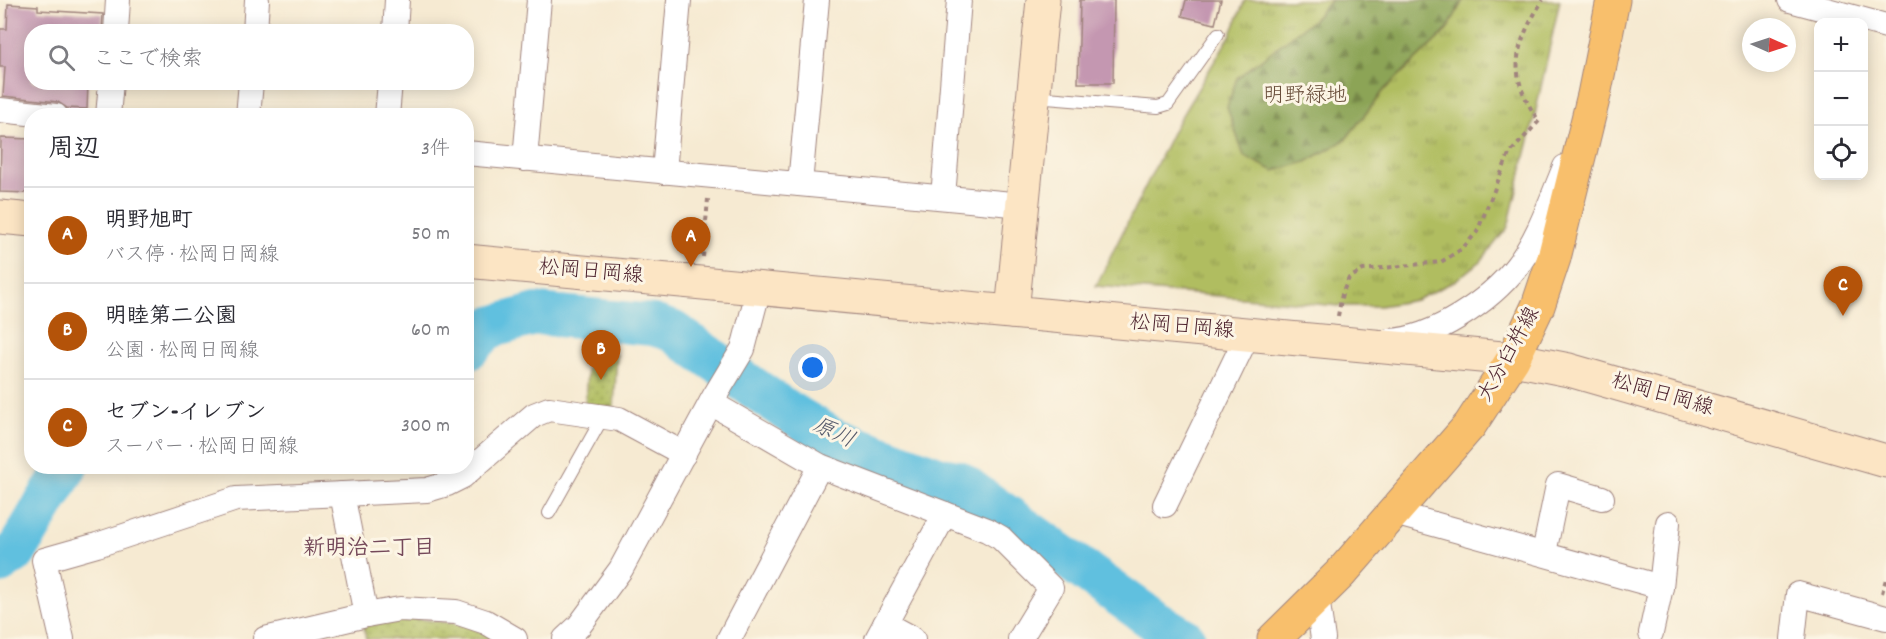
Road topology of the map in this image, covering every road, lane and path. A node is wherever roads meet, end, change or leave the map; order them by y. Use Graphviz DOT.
graph roads {
  1 [pos="118,0"];
  2 [pos="257,0"];
  3 [pos="397,0"];
  4 [pos="538,0"];
  5 [pos="679,0"];
  6 [pos="817,0"];
  7 [pos="959,0"];
  8 [pos="1042,0"];
  9 [pos="1543,0"];
  10 [pos="1613,0"];
  11 [pos="1790,0"];
  12 [pos="116,24"];
  13 [pos="256,24"];
  14 [pos="396,24"];
  15 [pos="1886,26"];
  16 [pos="1218,34"];
  17 [pos="110,90"];
  18 [pos="250,90"];
  19 [pos="389,90"];
  20 [pos="1594,95"];
  21 [pos="1033,97"];
  22 [pos="109,108"];
  23 [pos="248,108"];
  24 [pos="388,108"];
  25 [pos="0,110"];
  26 [pos="24,113"];
  27 [pos="474,154"];
  28 [pos="525,159"];
  29 [pos="664,172"];
  30 [pos="710,176"];
  31 [pos="801,184"];
  32 [pos="942,197"];
  33 [pos="1023,205"];
  34 [pos="0,217"];
  35 [pos="24,219"];
  36 [pos="474,262"];
  37 [pos="702,264"];
  38 [pos="759,288"];
  39 [pos="1012,312"];
  40 [pos="1344,331"];
  41 [pos="1248,334"];
  42 [pos="1513,359"];
  43 [pos="713,400"];
  44 [pos="604,415"];
  45 [pos="684,454"];
  46 [pos="1886,461"];
  47 [pos="820,466"];
  48 [pos="474,467"];
  49 [pos="465,474"];
  50 [pos="342,494"];
  51 [pos="1602,498"];
  52 [pos="1164,505"];
  53 [pos="549,513"];
  54 [pos="1394,513"];
  55 [pos="945,514"];
  56 [pos="1668,523"];
  57 [pos="1544,553"];
  58 [pos="1661,586"];
  59 [pos="1317,597"];
  60 [pos="366,615"];
  61 [pos="1886,618"];
  62 [pos="881,632"];
  63 [pos="1651,633"];
  64 [pos="1278,635"];
  65 [pos="62,639"];
  66 [pos="265,639"];
  67 [pos="515,639"];
  68 [pos="565,639"];
  69 [pos="729,639"];
  70 [pos="913,639"];
  71 [pos="1020,639"];
  72 [pos="1323,639"];
  73 [pos="1793,639"];
  1 -- 12 [label="street"];
  2 -- 13 [label="street"];
  3 -- 14 [label="street"];
  4 -- 28 [label="street"];
  5 -- 29 [label="street"];
  6 -- 31 [label="street"];
  7 -- 32 [label="street"];
  8 -- 21 [label="main road"];
  9 -- 40 [label="path"];
  10 -- 20 [label="main road, 大分臼杵線"];
  11 -- 15 [label="street"];
  16 -- 21 [label="lane"];
  17 -- 22 [label="street"];
  18 -- 23 [label="street"];
  19 -- 24 [label="street"];
  20 -- 40 [label="street"];
  20 -- 42 [label="main road, 大分臼杵線"];
  21 -- 33 [label="main road"];
  25 -- 26 [label="street"];
  27 -- 28 [label="street"];
  28 -- 29 [label="street"];
  29 -- 30 [label="street"];
  30 -- 31 [label="street"];
  30 -- 37 [label="path"];
  31 -- 32 [label="street"];
  32 -- 33 [label="street"];
  33 -- 39 [label="main road"];
  34 -- 35 [label="main road"];
  36 -- 38 [label="main road, 松岡日岡線"];
  38 -- 39 [label="main road, 松岡日岡線"];
  38 -- 43 [label="street"];
  39 -- 41 [label="main road, 松岡日岡線"];
  40 -- 41 [label="main road, 松岡日岡線"];
  40 -- 42 [label="main road, 松岡日岡線"];
  41 -- 52 [label="street"];
  42 -- 46 [label="main road, 松岡日岡線"];
  42 -- 54 [label="main road, 大分臼杵線"];
  43 -- 45 [label="street"];
  43 -- 47 [label="street"];
  44 -- 45 [label="street"];
  44 -- 48 [label="street"];
  44 -- 53 [label="lane"];
  45 -- 68 [label="street"];
  47 -- 55 [label="street"];
  47 -- 69 [label="street"];
  49 -- 50 [label="street"];
  50 -- 60 [label="street"];
  50 -- 65 [label="street"];
  51 -- 57 [label="street"];
  54 -- 57 [label="street"];
  54 -- 59 [label="main road, 大分臼杵線"];
  55 -- 62 [label="street"];
  55 -- 71 [label="street"];
  56 -- 58 [label="street"];
  57 -- 58 [label="street"];
  58 -- 63 [label="street"];
  59 -- 64 [label="main road, 大分臼杵線"];
  59 -- 72 [label="street"];
  60 -- 66 [label="street"];
  60 -- 67 [label="street"];
  61 -- 73 [label="street"];
  62 -- 70 [label="street"];
}
